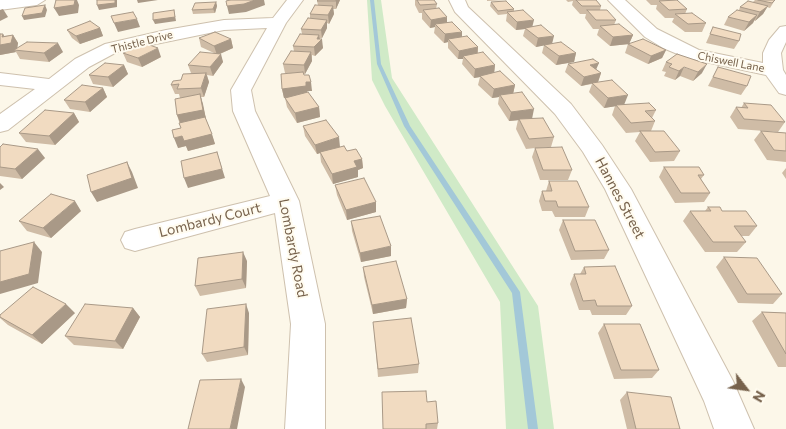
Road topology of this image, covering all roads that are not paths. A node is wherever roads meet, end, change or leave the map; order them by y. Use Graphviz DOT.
graph roads {
  1 [pos="38,0"];
  2 [pos="295,0"];
  3 [pos="458,0"];
  4 [pos="616,0"];
  5 [pos="0,5"];
  6 [pos="278,23"];
  7 [pos="786,31"];
  8 [pos="773,70"];
  9 [pos="0,79"];
  10 [pos="54,84"];
  11 [pos="786,89"];
  12 [pos="0,126"];
  13 [pos="286,201"];
  14 [pos="134,240"];
  15 [pos="305,429"];
  16 [pos="734,429"];
  1 -- 5 [label="street"];
  2 -- 6 [label="street, Lombardy Road"];
  3 -- 16 [label="street, Hannes Street"];
  4 -- 8 [label="street, Chiswell Lane"];
  6 -- 10 [label="street, Thistle Drive"];
  6 -- 13 [label="street, Lombardy Road"];
  7 -- 8 [label="street"];
  8 -- 11 [label="street"];
  9 -- 10 [label="street"];
  10 -- 12 [label="street, Thistle Drive"];
  13 -- 14 [label="street, Lombardy Court"];
  13 -- 15 [label="street, Lombardy Road"];
}
